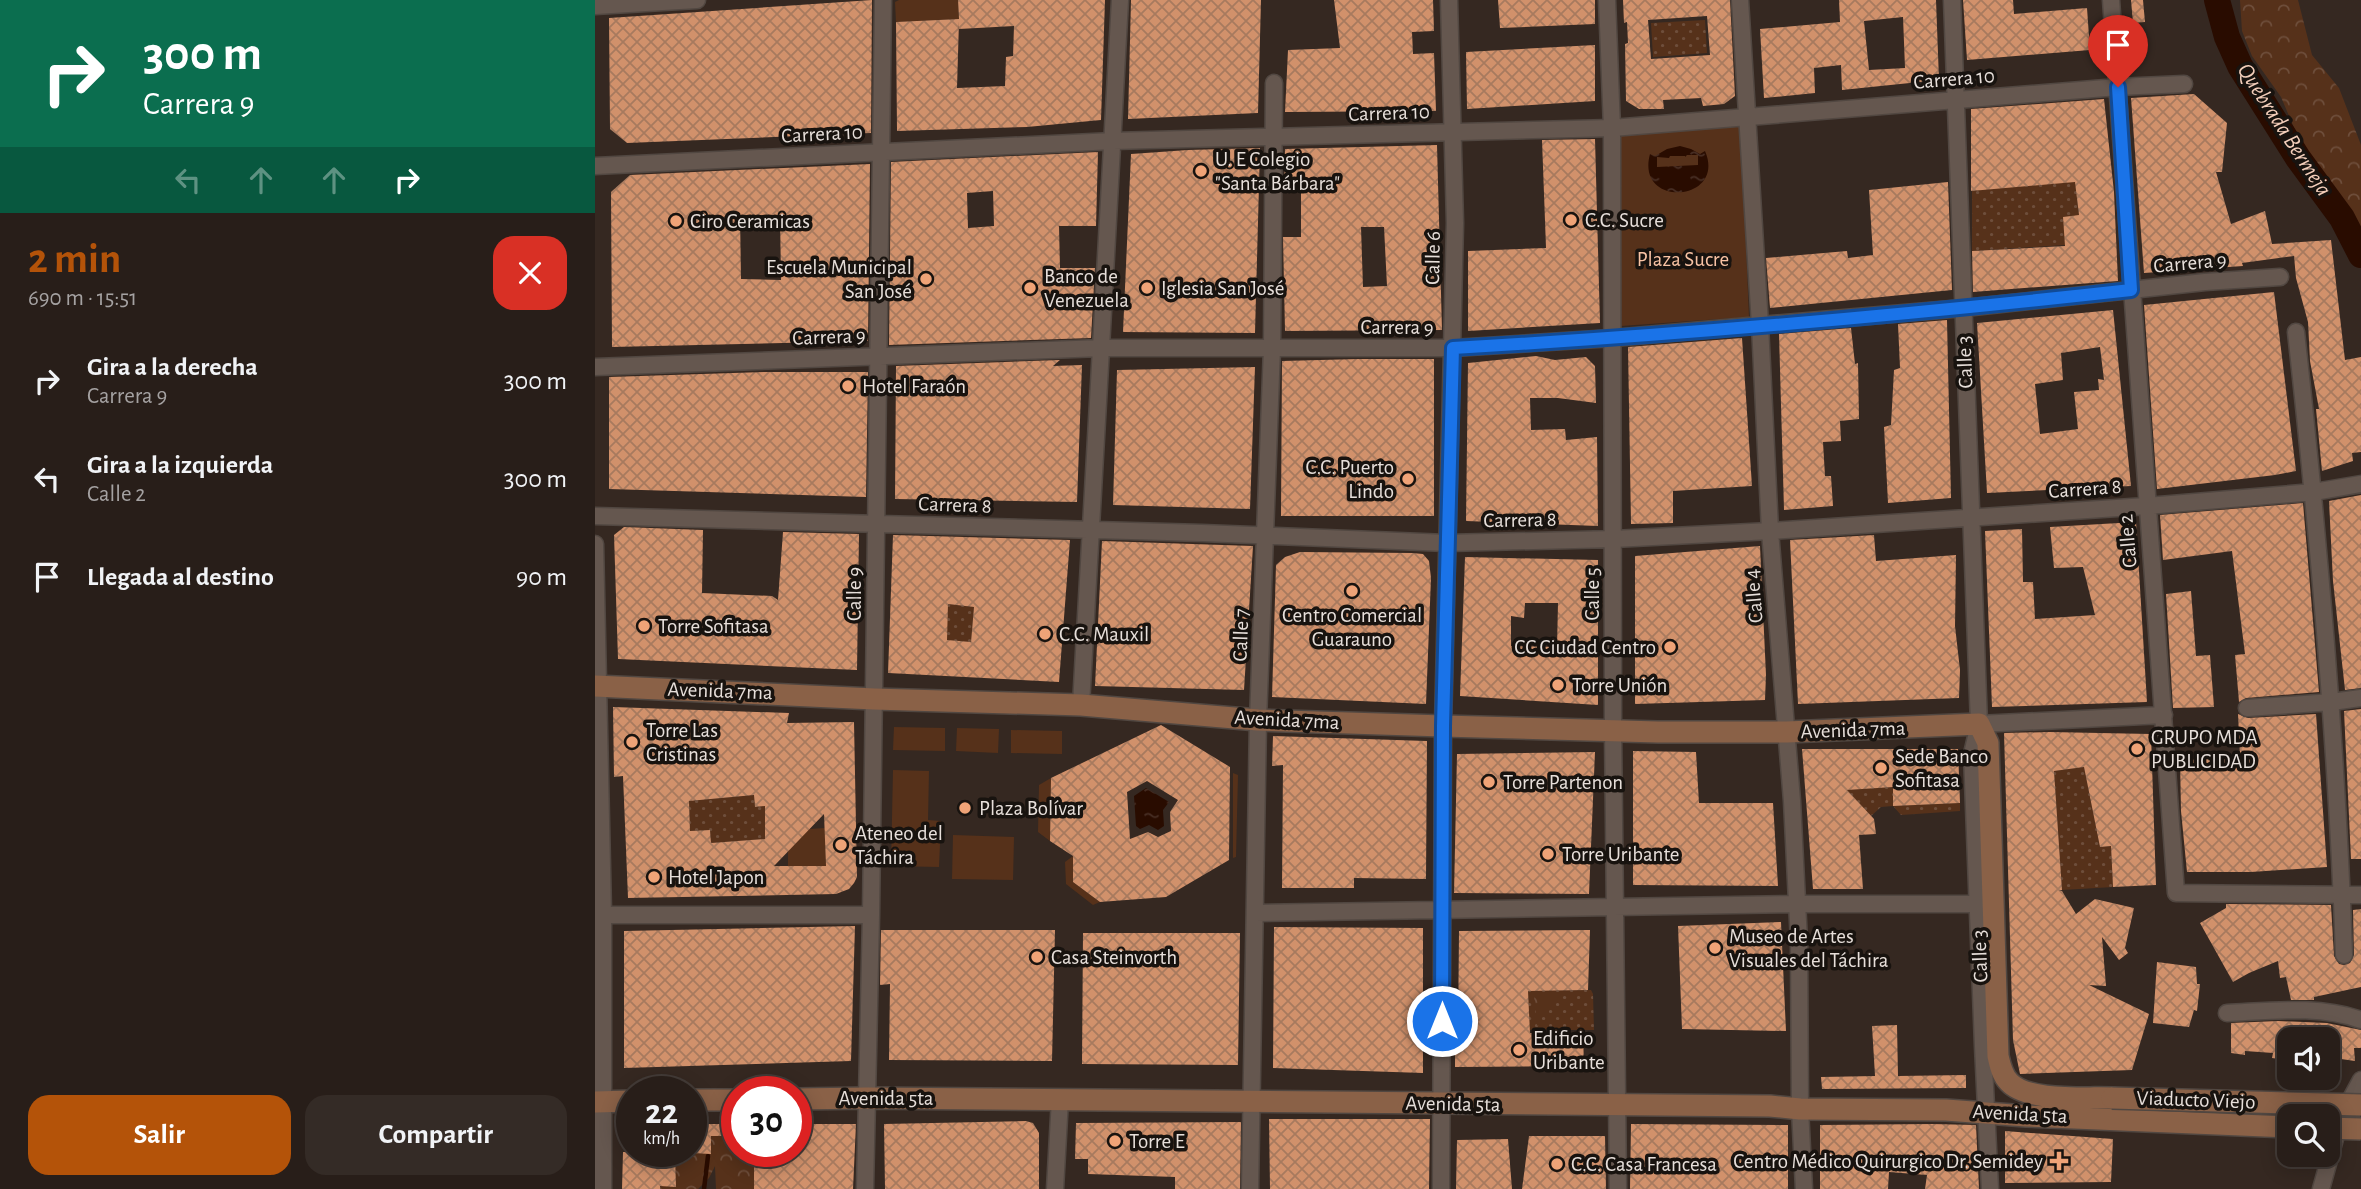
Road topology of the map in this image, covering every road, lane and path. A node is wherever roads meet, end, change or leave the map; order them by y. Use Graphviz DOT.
graph roads {
  1 [pos="697,0"];
  2 [pos="883,0"];
  3 [pos="1120,0"];
  4 [pos="1449,0"];
  5 [pos="1607,0"];
  6 [pos="1740,0"];
  7 [pos="1952,0"];
  8 [pos="2111,0"];
  9 [pos="595,6"];
  10 [pos="1274,83"];
  11 [pos="2184,84"];
  12 [pos="2118,87"];
  13 [pos="1956,100"];
  14 [pos="1748,118"];
  15 [pos="1612,128"];
  16 [pos="1453,132"];
  17 [pos="1273,137"];
  18 [pos="1114,141"];
  19 [pos="880,152"];
  20 [pos="595,166"];
  21 [pos="2280,277"];
  22 [pos="2131,290"];
  23 [pos="1964,308"];
  24 [pos="1761,326"];
  25 [pos="2296,332"];
  26 [pos="1613,338"];
  27 [pos="1101,348"];
  28 [pos="1272,348"];
  29 [pos="1453,348"];
  30 [pos="880,356"];
  31 [pos="595,367"];
  32 [pos="2361,484"];
  33 [pos="2314,492"];
  34 [pos="2147,506"];
  35 [pos="595,516"];
  36 [pos="1970,518"];
  37 [pos="876,524"];
  38 [pos="1090,530"];
  39 [pos="1770,531"];
  40 [pos="1266,536"];
  41 [pos="1614,538"];
  42 [pos="1447,543"];
  43 [pos="595,544"];
  44 [pos="596,686"];
  45 [pos="2361,698"];
  46 [pos="874,699"];
  47 [pos="2332,702"];
  48 [pos="1081,705"];
  49 [pos="2247,708"];
  50 [pos="2164,715"];
  51 [pos="1258,720"];
  52 [pos="1979,723"];
  53 [pos="1443,726"];
  54 [pos="1613,730"];
  55 [pos="1787,732"];
  56 [pos="2342,894"];
  57 [pos="2361,895"];
  58 [pos="1796,904"];
  59 [pos="1986,904"];
  60 [pos="1615,907"];
  61 [pos="1442,909"];
  62 [pos="1255,913"];
  63 [pos="599,914"];
  64 [pos="871,915"];
  65 [pos="2344,955"];
  66 [pos="2227,1013"];
  67 [pos="2361,1020"];
  68 [pos="2361,1080"];
  69 [pos="2032,1094"];
  70 [pos="867,1097"];
  71 [pos="812,1099"];
  72 [pos="1060,1099"];
  73 [pos="1251,1101"];
  74 [pos="599,1102"];
  75 [pos="1442,1104"];
  76 [pos="1616,1105"];
  77 [pos="2361,1105"];
  78 [pos="2111,1108"];
  79 [pos="1800,1109"];
  80 [pos="1987,1113"];
  81 [pos="2277,1126"];
  82 [pos="2340,1128"];
  83 [pos="2361,1129"];
  84 [pos="603,1189"];
  85 [pos="865,1189"];
  86 [pos="1055,1189"];
  87 [pos="1250,1189"];
  88 [pos="1441,1189"];
  89 [pos="1618,1189"];
  90 [pos="1804,1189"];
  91 [pos="1990,1189"];
  92 [pos="2321,1189"];
  1 -- 9 [label="street"];
  2 -- 19 [label="street, Calle 9"];
  3 -- 18 [label="street"];
  4 -- 16 [label="street, Calle 6"];
  5 -- 15 [label="street, Calle 5"];
  6 -- 14 [label="street, Calle 4"];
  7 -- 13 [label="street, Calle 3"];
  8 -- 12 [label="street, Calle 2"];
  10 -- 17 [label="street, Calle 7"];
  11 -- 12 [label="street, Carrera 10"];
  12 -- 13 [label="street, Carrera 10"];
  12 -- 22 [label="street, Calle 2"];
  13 -- 14 [label="street, Carrera 10"];
  13 -- 23 [label="street, Calle 3"];
  14 -- 15 [label="street, Carrera 10"];
  14 -- 24 [label="street, Calle 4"];
  15 -- 16 [label="street, Carrera 10"];
  15 -- 26 [label="street, Calle 5"];
  16 -- 17 [label="street, Carrera 10"];
  16 -- 29 [label="street, Calle 6"];
  17 -- 18 [label="street, Carrera 10"];
  17 -- 28 [label="street, Calle 7"];
  18 -- 19 [label="street, Carrera 10"];
  18 -- 27 [label="street"];
  19 -- 20 [label="street, Carrera 10"];
  19 -- 30 [label="street, Calle 9"];
  21 -- 22 [label="street, Carrera 9"];
  22 -- 23 [label="street, Carrera 9"];
  22 -- 34 [label="street, Calle 2"];
  23 -- 24 [label="street, Carrera 9"];
  23 -- 36 [label="street, Calle 3"];
  24 -- 26 [label="street, Carrera 9"];
  24 -- 39 [label="street, Calle 4"];
  25 -- 33 [label="street"];
  26 -- 29 [label="street, Carrera 9"];
  26 -- 41 [label="street, Calle 5"];
  27 -- 28 [label="street, Carrera 9"];
  27 -- 30 [label="street, Carrera 9"];
  27 -- 38 [label="street"];
  28 -- 29 [label="street, Carrera 9"];
  28 -- 40 [label="street, Calle 7"];
  29 -- 42 [label="street, Calle 6"];
  30 -- 31 [label="street, Carrera 9"];
  30 -- 37 [label="street, Calle 9"];
  32 -- 33 [label="street, Carrera 8"];
  33 -- 34 [label="street, Carrera 8"];
  33 -- 47 [label="street"];
  34 -- 36 [label="street, Carrera 8"];
  34 -- 50 [label="street, Calle 2"];
  35 -- 37 [label="street, Carrera 8"];
  36 -- 39 [label="street, Carrera 8"];
  36 -- 52 [label="street, Calle 3"];
  37 -- 38 [label="street, Carrera 8"];
  37 -- 46 [label="street, Calle 9"];
  38 -- 40 [label="street, Carrera 8"];
  38 -- 48 [label="street"];
  39 -- 41 [label="street, Carrera 8"];
  39 -- 55 [label="street, Calle 4"];
  40 -- 42 [label="street, Carrera 8"];
  40 -- 51 [label="street, Calle 7"];
  41 -- 42 [label="street, Carrera 8"];
  41 -- 54 [label="street, Calle 5"];
  42 -- 53 [label="street, Calle 6"];
  43 -- 44 [label="street"];
  44 -- 46 [label="street, Avenida 7ma"];
  44 -- 63 [label="street"];
  45 -- 47 [label="street"];
  46 -- 48 [label="street, Avenida 7ma"];
  46 -- 64 [label="street, Calle 9"];
  47 -- 49 [label="street"];
  47 -- 56 [label="street"];
  48 -- 51 [label="street, Avenida 7ma"];
  50 -- 52 [label="street"];
  50 -- 56 [label="street, Calle 2"];
  51 -- 53 [label="street, Avenida 7ma"];
  51 -- 62 [label="street, Calle 7"];
  52 -- 55 [label="street, Avenida 7ma"];
  52 -- 59 [label="street, Calle 3"];
  53 -- 54 [label="street, Avenida 7ma"];
  53 -- 61 [label="street, Calle 6"];
  54 -- 55 [label="street, Avenida 7ma"];
  54 -- 60 [label="street, Calle 5"];
  55 -- 58 [label="street, Calle 4"];
  56 -- 57 [label="street, Calle 2"];
  56 -- 65 [label="street"];
  58 -- 59 [label="street"];
  58 -- 60 [label="street"];
  58 -- 79 [label="street, Calle 4"];
  59 -- 69 [label="street, Calle 3"];
  59 -- 80 [label="street, Calle 3"];
  60 -- 61 [label="street"];
  60 -- 76 [label="street, Calle 5"];
  61 -- 62 [label="street"];
  61 -- 75 [label="street, Calle 6"];
  62 -- 73 [label="street, Calle 7"];
  63 -- 64 [label="street"];
  63 -- 74 [label="street"];
  64 -- 70 [label="street, Calle 9"];
  66 -- 67 [label="street"];
  68 -- 92 [label="street"];
  69 -- 78 [label="street, Viaducto Viejo"];
  70 -- 71 [label="street, Avenida 5ta"];
  70 -- 72 [label="street, Avenida 5ta"];
  70 -- 85 [label="street, Calle 9"];
  72 -- 73 [label="street, Avenida 5ta"];
  72 -- 86 [label="street"];
  73 -- 75 [label="street, Avenida 5ta"];
  73 -- 87 [label="street, Calle 7"];
  74 -- 84 [label="street"];
  75 -- 76 [label="street, Avenida 5ta"];
  75 -- 88 [label="street, Calle 6"];
  76 -- 79 [label="street, Avenida 5ta"];
  76 -- 89 [label="street, Calle 5"];
  77 -- 78 [label="street, Viaducto Viejo, bridge"];
  78 -- 80 [label="street, Avenida 5ta"];
  78 -- 81 [label="street, Viaducto Viejo"];
  79 -- 80 [label="street, Avenida 5ta"];
  79 -- 90 [label="street, Calle 4"];
  80 -- 91 [label="street, Calle 3"];
  82 -- 83 [label="street, bridge"];
}
